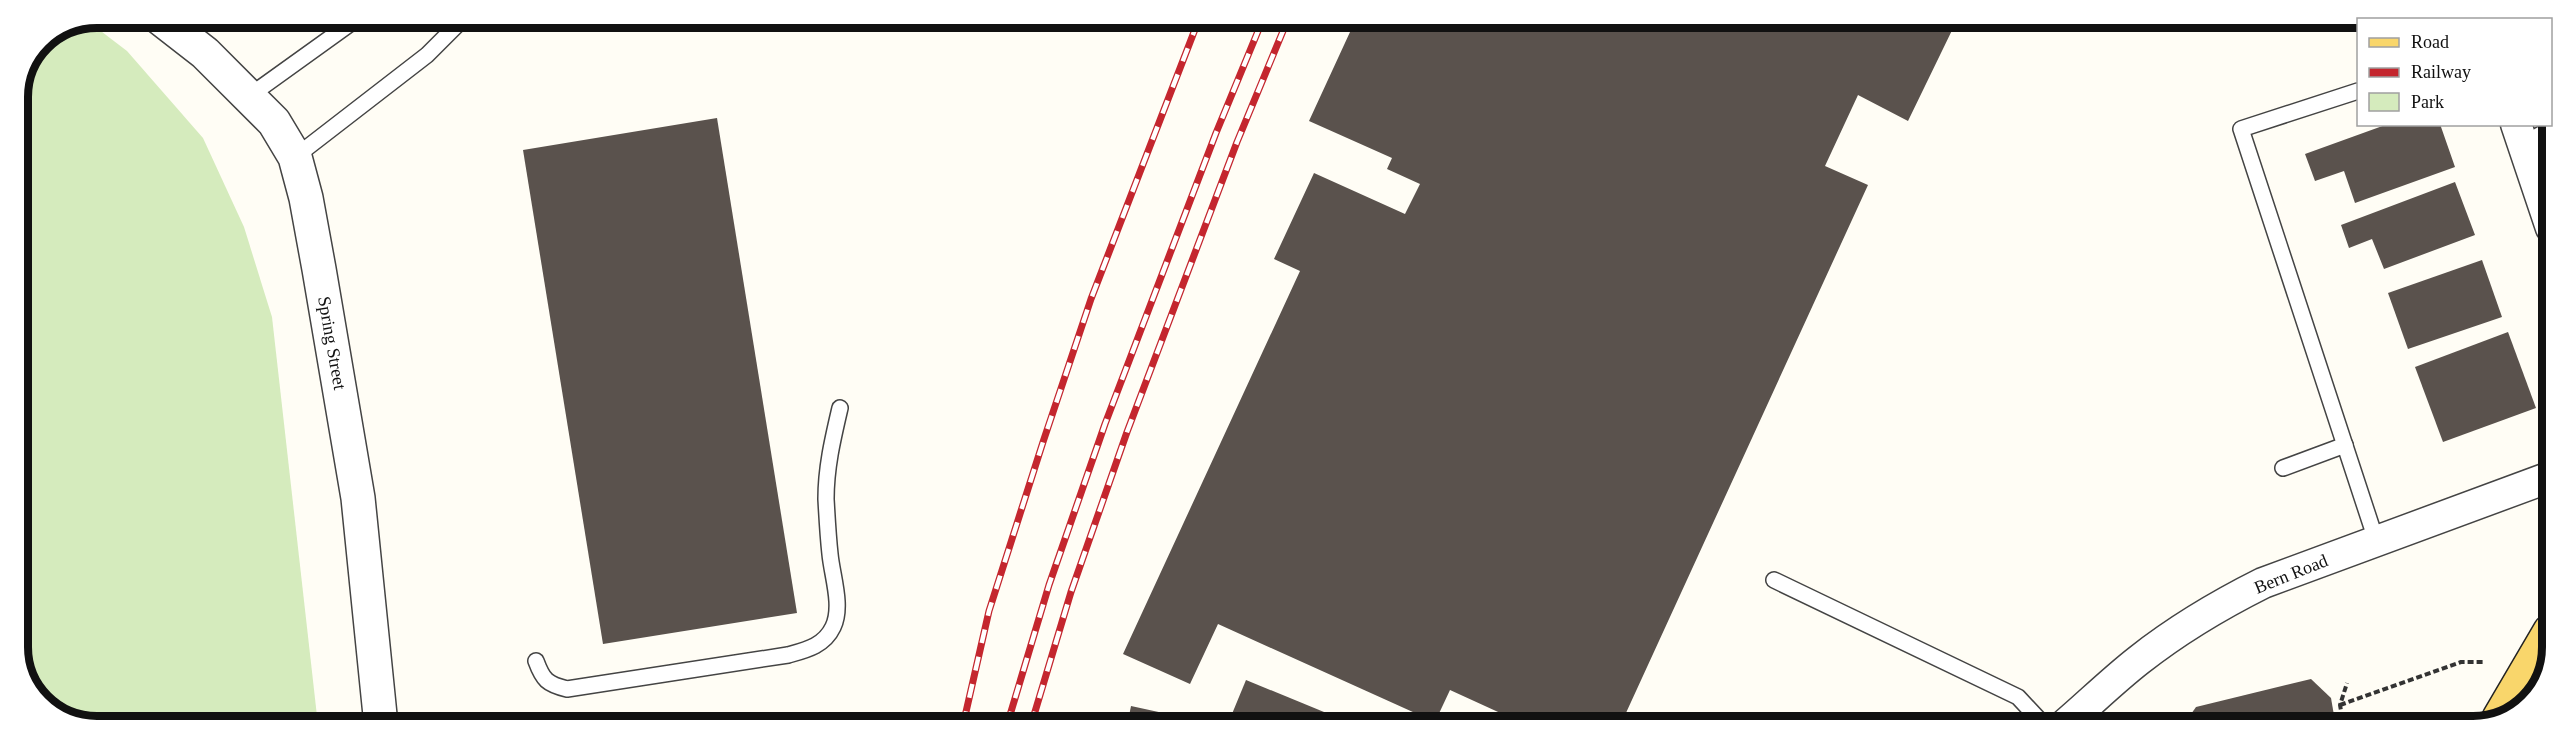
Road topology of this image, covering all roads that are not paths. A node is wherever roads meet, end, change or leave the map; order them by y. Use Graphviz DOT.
graph roads {
  1 [pos="173,28"];
  2 [pos="344,28"];
  3 [pos="454,28"];
  4 [pos="2357,91"];
  5 [pos="249,97"];
  6 [pos="2541,130"];
  7 [pos="2520,134"];
  8 [pos="295,157"];
  9 [pos="2541,198"];
  10 [pos="840,408"];
  11 [pos="2345,445"];
  12 [pos="2283,468"];
  13 [pos="2542,480"];
  14 [pos="2376,540"];
  15 [pos="1774,580"];
  16 [pos="2542,652"];
  17 [pos="536,661"];
  18 [pos="2506,708"];
  19 [pos="380,716"];
  20 [pos="2036,716"];
  21 [pos="2074,716"];
  1 -- 5 [label="street, Spring Street"];
  2 -- 5 [label="lane"];
  3 -- 8 [label="lane"];
  4 -- 11 [label="lane"];
  5 -- 8 [label="street, Spring Street"];
  6 -- 7 [label="lane"];
  7 -- 9 [label="street"];
  8 -- 19 [label="street, Spring Street"];
  10 -- 17 [label="lane"];
  11 -- 12 [label="lane"];
  11 -- 14 [label="lane"];
  13 -- 14 [label="street, Bern Road"];
  14 -- 21 [label="street, Bern Road"];
  15 -- 20 [label="lane"];
  16 -- 18 [label="main road"];
}
